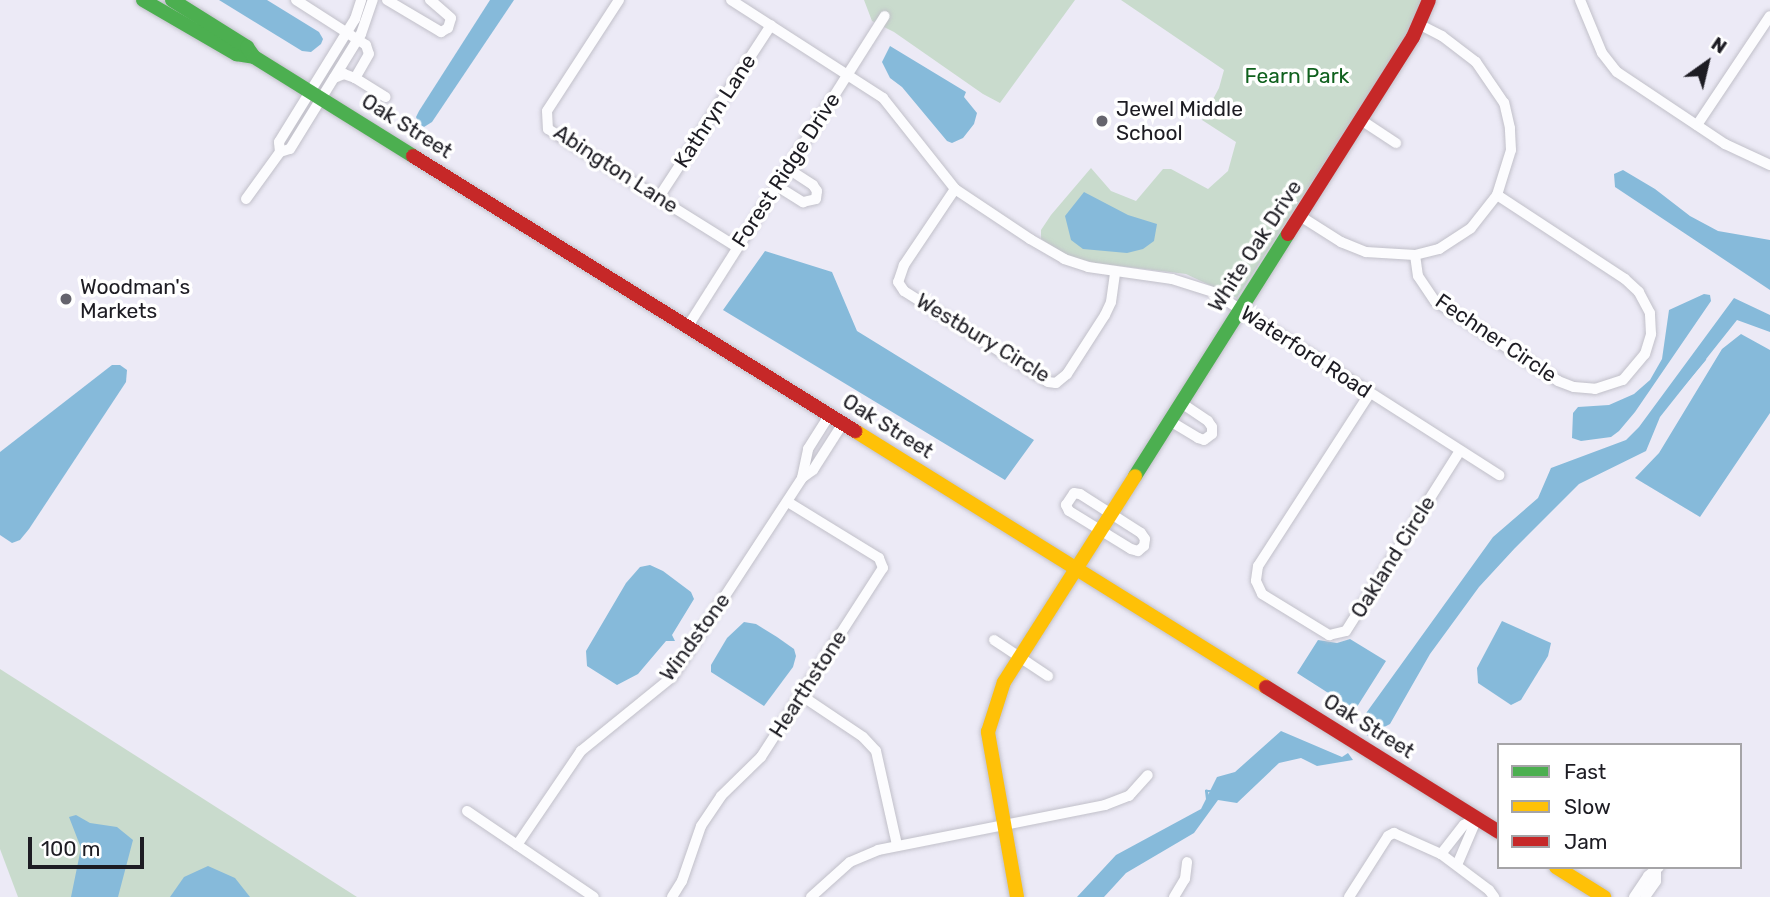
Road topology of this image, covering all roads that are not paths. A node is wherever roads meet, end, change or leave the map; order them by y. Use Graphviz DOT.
graph roads {
  1 [pos="143,0"];
  2 [pos="296,0"];
  3 [pos="361,0"];
  4 [pos="373,0"];
  5 [pos="387,0"];
  6 [pos="430,0"];
  7 [pos="619,0"];
  8 [pos="731,0"];
  9 [pos="1429,0"];
  10 [pos="1580,0"];
  11 [pos="178,2"];
  12 [pos="885,16"];
  13 [pos="1770,16"];
  14 [pos="361,21"];
  15 [pos="771,25"];
  16 [pos="1420,25"];
  17 [pos="347,33"];
  18 [pos="357,39"];
  19 [pos="254,57"];
  20 [pos="848,74"];
  21 [pos="355,78"];
  22 [pos="331,80"];
  23 [pos="315,94"];
  24 [pos="386,97"];
  25 [pos="1361,120"];
  26 [pos="1697,125"];
  27 [pos="1396,143"];
  28 [pos="1770,165"];
  29 [pos="788,169"];
  30 [pos="777,186"];
  31 [pos="955,189"];
  32 [pos="1497,195"];
  33 [pos="659,197"];
  34 [pos="246,199"];
  35 [pos="1300,216"];
  36 [pos="737,247"];
  37 [pos="1415,255"];
  38 [pos="1115,273"];
  39 [pos="1240,309"];
  40 [pos="688,326"];
  41 [pos="1370,393"];
  42 [pos="1181,403"];
  43 [pos="830,414"];
  44 [pos="1170,421"];
  45 [pos="844,423"];
  46 [pos="1460,451"];
  47 [pos="1499,475"];
  48 [pos="802,478"];
  49 [pos="788,502"];
  50 [pos="1111,512"];
  51 [pos="1099,530"];
  52 [pos="1076,567"];
  53 [pos="994,640"];
  54 [pos="1019,657"];
  55 [pos="1048,676"];
  56 [pos="802,696"];
  57 [pos="1148,775"];
  58 [pos="467,811"];
  59 [pos="1477,818"];
  60 [pos="1003,825"];
  61 [pos="1497,831"];
  62 [pos="517,845"];
  63 [pos="897,845"];
  64 [pos="1441,854"];
  65 [pos="1187,862"];
  66 [pos="1457,866"];
  67 [pos="1559,869"];
  68 [pos="1657,869"];
  69 [pos="594,897"];
  70 [pos="672,897"];
  71 [pos="811,897"];
  72 [pos="1017,897"];
  73 [pos="1174,897"];
  74 [pos="1349,897"];
  75 [pos="1494,897"];
  76 [pos="1604,897"];
  77 [pos="1634,897"];
  78 [pos="1645,897"];
  1 -- 19 [label="street, Oak Street"];
  2 -- 17 [label="street"];
  3 -- 14 [label="street"];
  4 -- 14 [label="street"];
  5 -- 6 [label="street"];
  7 -- 33 [label="street, Abington Lane"];
  8 -- 15 [label="street, Waterford Road"];
  9 -- 16 [label="street, White Oak Drive"];
  10 -- 26 [label="street"];
  11 -- 19 [label="street, Oak Street"];
  12 -- 20 [label="street, Forest Ridge Drive"];
  13 -- 26 [label="street"];
  14 -- 17 [label="street"];
  14 -- 18 [label="street"];
  15 -- 20 [label="street, Waterford Road"];
  15 -- 33 [label="street, Kathryn Lane"];
  16 -- 25 [label="street, White Oak Drive"];
  16 -- 32 [label="street"];
  17 -- 18 [label="street"];
  17 -- 23 [label="street"];
  18 -- 21 [label="street"];
  18 -- 22 [label="street"];
  19 -- 23 [label="street, Oak Street"];
  20 -- 29 [label="street, Forest Ridge Drive"];
  20 -- 31 [label="street, Waterford Road"];
  21 -- 22 [label="street"];
  21 -- 24 [label="street"];
  22 -- 23 [label="street"];
  23 -- 34 [label="street"];
  23 -- 40 [label="street, Oak Street"];
  25 -- 27 [label="street"];
  25 -- 35 [label="street, White Oak Drive"];
  26 -- 28 [label="street"];
  29 -- 30 [label="street, Forest Ridge Drive"];
  29 -- 30 [label="street"];
  30 -- 36 [label="street, Forest Ridge Drive"];
  31 -- 38 [label="street, Waterford Road"];
  31 -- 38 [label="street, Westbury Circle"];
  32 -- 37 [label="street"];
  32 -- 37 [label="street, Fechner Circle"];
  33 -- 36 [label="street, Abington Lane"];
  35 -- 37 [label="street"];
  35 -- 39 [label="street, White Oak Drive"];
  36 -- 40 [label="street, Forest Ridge Drive"];
  38 -- 39 [label="street, Waterford Road"];
  39 -- 41 [label="street, Waterford Road"];
  39 -- 42 [label="street, White Oak Drive"];
  40 -- 43 [label="street, Oak Street"];
  41 -- 46 [label="street, Waterford Road"];
  41 -- 46 [label="street, Oakland Circle"];
  42 -- 44 [label="street, White Oak Drive"];
  42 -- 44 [label="street"];
  43 -- 45 [label="street, Oak Street"];
  43 -- 48 [label="street, Windstone"];
  44 -- 50 [label="street, White Oak Drive"];
  45 -- 48 [label="street, Windstone"];
  45 -- 52 [label="street, Oak Street"];
  46 -- 47 [label="street, Waterford Road"];
  48 -- 49 [label="street, Windstone"];
  49 -- 56 [label="street, Hearthstone"];
  49 -- 62 [label="street, Windstone"];
  50 -- 51 [label="street, White Oak Drive"];
  50 -- 51 [label="street"];
  50 -- 51 [label="street"];
  51 -- 52 [label="street, White Oak Drive"];
  52 -- 54 [label="street, White Oak Drive"];
  52 -- 59 [label="street, Oak Street"];
  53 -- 54 [label="street"];
  54 -- 55 [label="street"];
  54 -- 60 [label="street, White Oak Drive"];
  56 -- 63 [label="street"];
  56 -- 70 [label="street, Hearthstone"];
  57 -- 60 [label="street"];
  58 -- 62 [label="street"];
  59 -- 61 [label="street, Oak Street"];
  59 -- 64 [label="street"];
  59 -- 66 [label="street"];
  60 -- 63 [label="street"];
  60 -- 72 [label="street, White Oak Drive"];
  62 -- 69 [label="street"];
  63 -- 71 [label="street"];
  64 -- 66 [label="street"];
  64 -- 74 [label="street"];
  65 -- 73 [label="street"];
  66 -- 75 [label="street"];
  67 -- 76 [label="street"];
  68 -- 77 [label="street"];
  68 -- 78 [label="street"];
}
